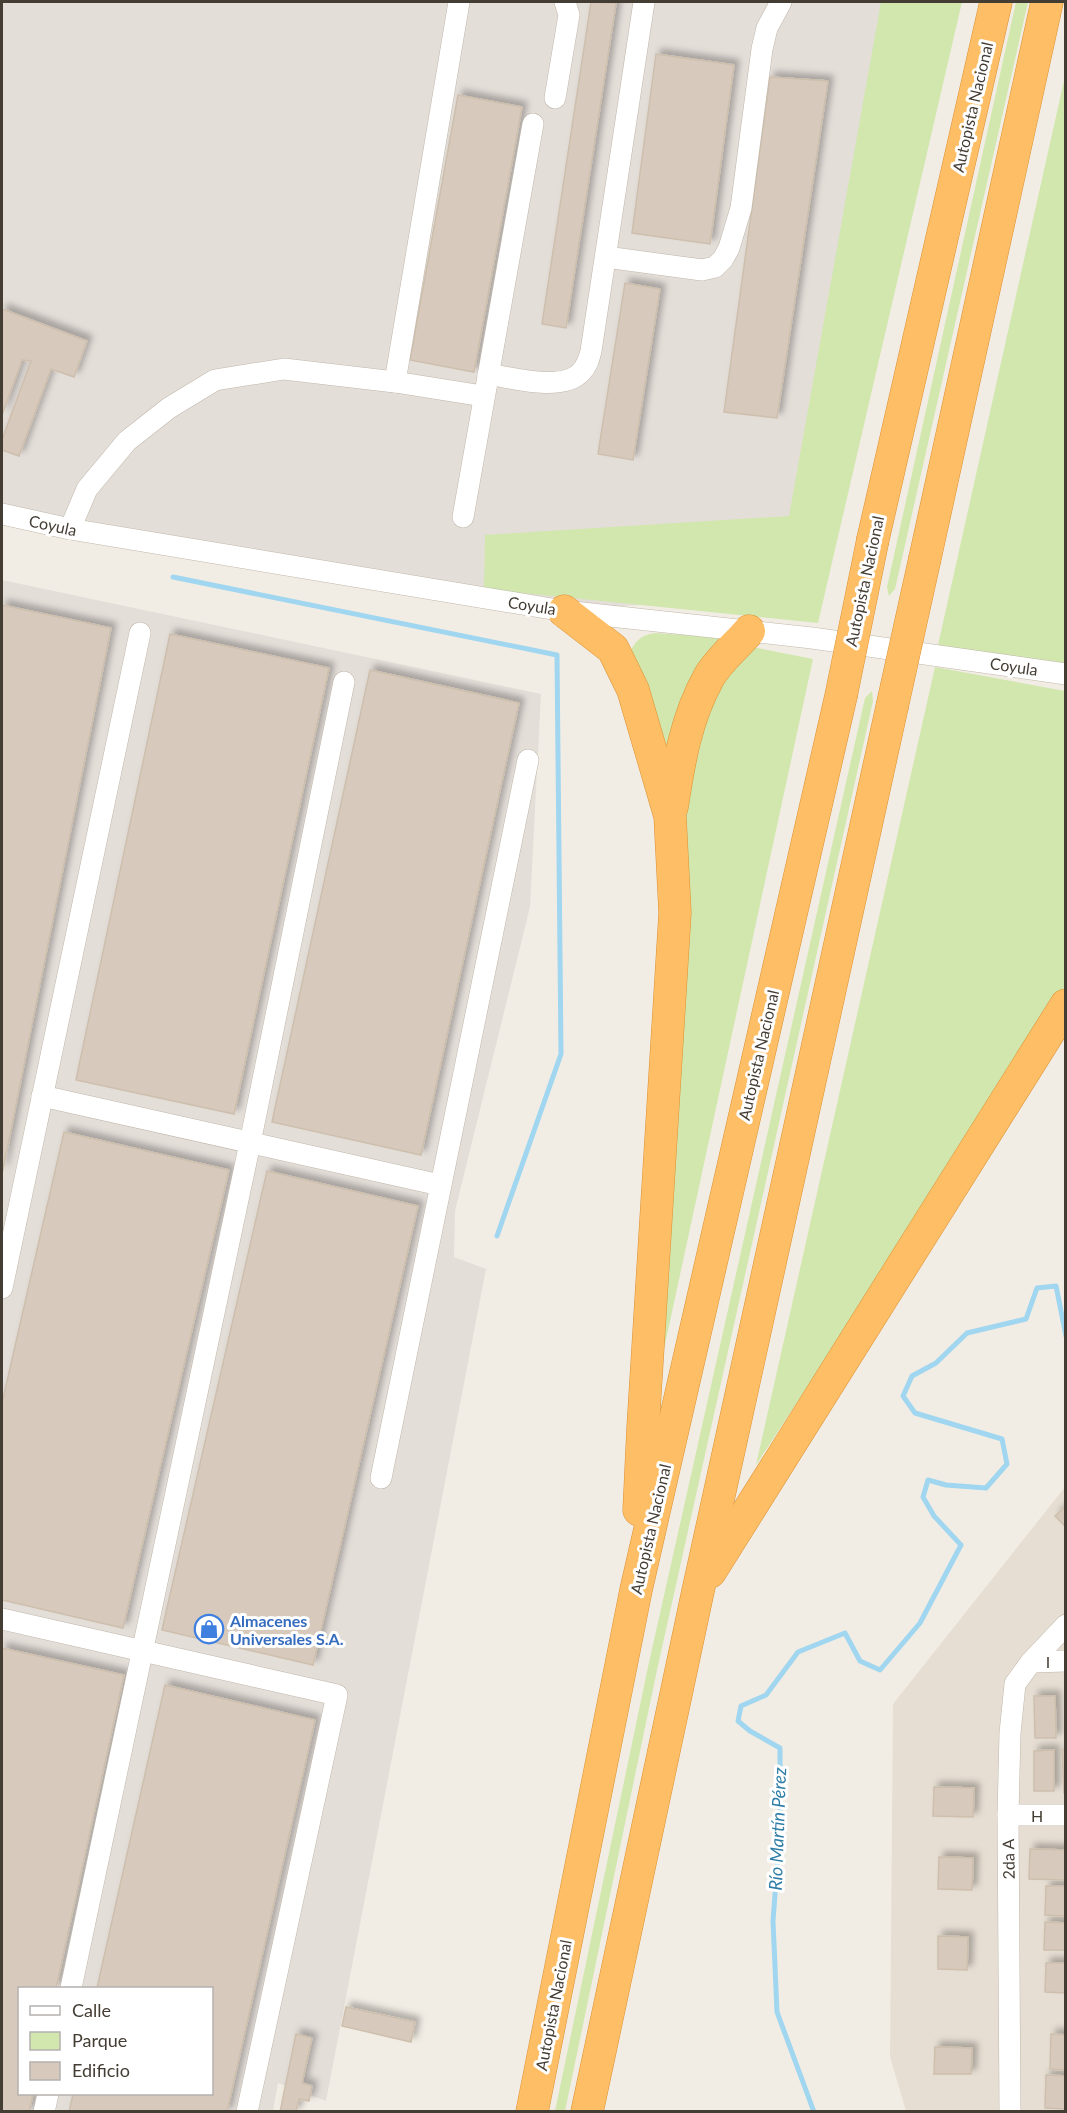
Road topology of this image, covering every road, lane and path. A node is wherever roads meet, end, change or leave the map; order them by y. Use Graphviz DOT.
graph roads {
  1 [pos="459,2"];
  2 [pos="565,2"];
  3 [pos="644,2"];
  4 [pos="781,2"];
  5 [pos="996,2"];
  6 [pos="1047,2"];
  7 [pos="555,98"];
  8 [pos="533,124"];
  9 [pos="606,257"];
  10 [pos="488,374"];
  11 [pos="395,382"];
  12 [pos="483,396"];
  13 [pos="2,514"];
  14 [pos="463,517"];
  15 [pos="70,529"];
  16 [pos="564,611"];
  17 [pos="748,632"];
  18 [pos="140,633"];
  19 [pos="1065,674"];
  20 [pos="344,682"];
  21 [pos="528,760"];
  22 [pos="670,816"];
  23 [pos="1065,1005"];
  24 [pos="42,1096"];
  25 [pos="250,1143"];
  26 [pos="440,1185"];
  27 [pos="2,1288"];
  28 [pos="381,1478"];
  29 [pos="636,1590"];
  30 [pos="698,1591"];
  31 [pos="2,1619"];
  32 [pos="1065,1625"];
  33 [pos="142,1652"];
  34 [pos="1065,1661"];
  35 [pos="1030,1662"];
  36 [pos="1008,1815"];
  37 [pos="1065,1815"];
  38 [pos="70,1987"];
  39 [pos="48,2095"];
  40 [pos="44,2112"];
  41 [pos="247,2112"];
  42 [pos="532,2112"];
  43 [pos="587,2112"];
  44 [pos="1010,2112"];
  1 -- 11 [label="street"];
  2 -- 7 [label="street"];
  3 -- 9 [label="street"];
  4 -- 9 [label="street"];
  5 -- 29 [label="highway, Autopista Nacional, bridge"];
  6 -- 30 [label="highway, bridge"];
  8 -- 10 [label="street"];
  9 -- 10 [label="street"];
  10 -- 12 [label="street"];
  11 -- 12 [label="street"];
  11 -- 15 [label="street"];
  12 -- 14 [label="street"];
  13 -- 15 [label="street, Coyula"];
  15 -- 16 [label="street, Coyula"];
  16 -- 17 [label="street, Coyula"];
  16 -- 22 [label="highway"];
  17 -- 19 [label="street, Coyula"];
  17 -- 22 [label="highway"];
  18 -- 24 [label="street"];
  20 -- 25 [label="street"];
  21 -- 26 [label="street"];
  22 -- 29 [label="highway"];
  23 -- 30 [label="highway"];
  24 -- 25 [label="street"];
  24 -- 27 [label="street"];
  25 -- 26 [label="street"];
  25 -- 33 [label="street"];
  26 -- 28 [label="street"];
  29 -- 42 [label="highway, Autopista Nacional"];
  30 -- 43 [label="highway"];
  31 -- 33 [label="street"];
  32 -- 35 [label="street, 2da A"];
  33 -- 38 [label="street"];
  33 -- 41 [label="street"];
  34 -- 35 [label="street, I"];
  35 -- 36 [label="street, 2da A"];
  36 -- 37 [label="street, H"];
  36 -- 44 [label="street, 2da A"];
  39 -- 40 [label="street"];
}
